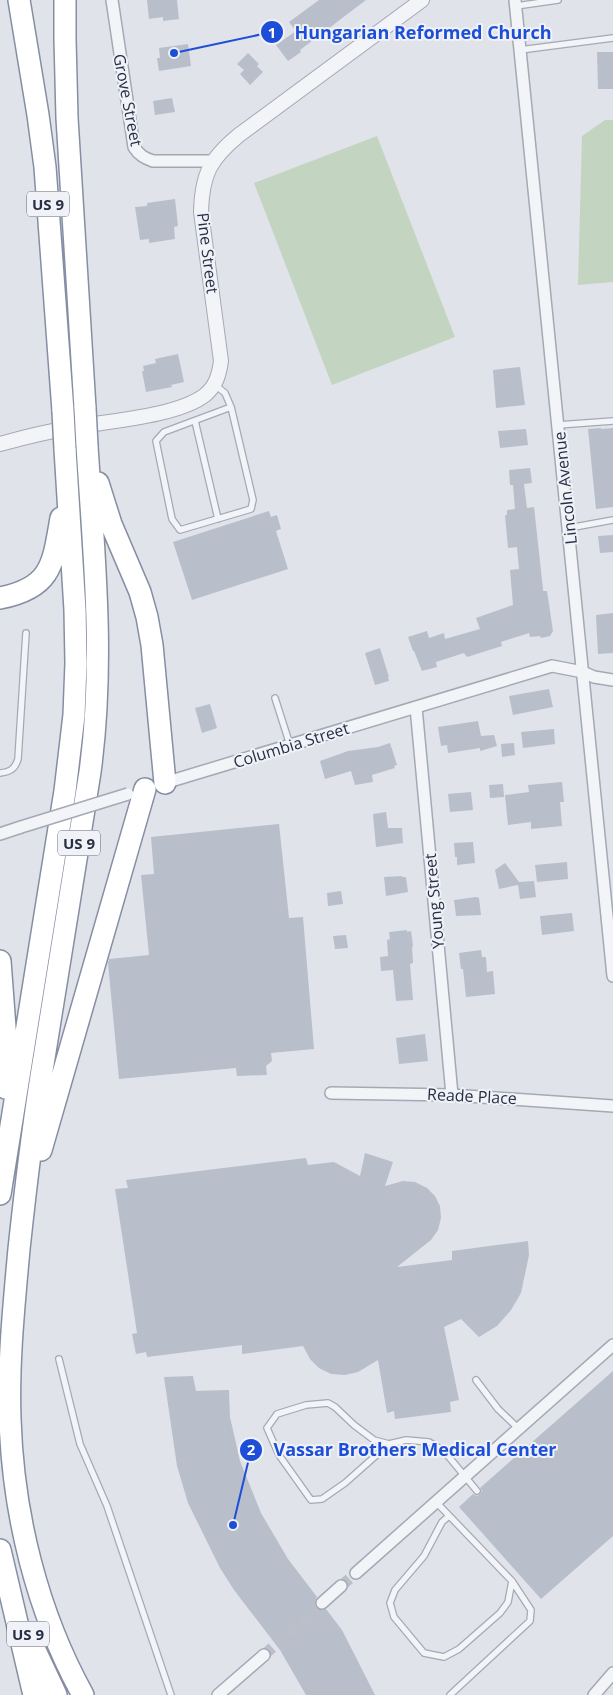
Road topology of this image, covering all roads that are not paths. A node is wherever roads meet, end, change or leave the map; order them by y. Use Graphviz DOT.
graph roads {
  1 [pos="19,0"];
  2 [pos="65,0"];
  3 [pos="112,0"];
  4 [pos="422,0"];
  5 [pos="558,0"];
  6 [pos="515,3"];
  7 [pos="613,38"];
  8 [pos="520,50"];
  9 [pos="213,161"];
  10 [pos="215,385"];
  11 [pos="231,407"];
  12 [pos="195,421"];
  13 [pos="613,421"];
  14 [pos="558,425"];
  15 [pos="0,444"];
  16 [pos="87,446"];
  17 [pos="66,456"];
  18 [pos="218,519"];
  19 [pos="613,520"];
  20 [pos="569,528"];
  21 [pos="0,598"];
  22 [pos="26,634"];
  23 [pos="583,672"];
  24 [pos="613,680"];
  25 [pos="275,698"];
  26 [pos="416,707"];
  27 [pos="290,745"];
  28 [pos="0,773"];
  29 [pos="146,789"];
  30 [pos="0,834"];
  31 [pos="609,894"];
  32 [pos="0,960"];
  33 [pos="613,976"];
  34 [pos="331,1093"];
  35 [pos="452,1094"];
  36 [pos="613,1106"];
  37 [pos="1,1187"];
  38 [pos="20,1238"];
  39 [pos="613,1346"];
  40 [pos="59,1359"];
  41 [pos="476,1380"];
  42 [pos="519,1429"];
  43 [pos="389,1444"];
  44 [pos="466,1476"];
  45 [pos="477,1491"];
  46 [pos="436,1502"];
  47 [pos="449,1516"];
  48 [pos="0,1550"];
  49 [pos="5,1571"];
  50 [pos="356,1573"];
  51 [pos="512,1581"];
  52 [pos="341,1586"];
  53 [pos="322,1603"];
  54 [pos="264,1655"];
  55 [pos="613,1673"];
  56 [pos="34,1695"];
  57 [pos="56,1695"];
  58 [pos="83,1695"];
  59 [pos="171,1695"];
  60 [pos="218,1695"];
  61 [pos="450,1695"];
  62 [pos="594,1695"];
  1 -- 17 [label="highway, US 9, bridge"];
  2 -- 16 [label="highway, US 9, bridge"];
  3 -- 9 [label="street, Grove Street"];
  4 -- 9 [label="street, Pine Street"];
  5 -- 6 [label="lane"];
  6 -- 8 [label="street, Lincoln Avenue"];
  7 -- 8 [label="lane"];
  8 -- 14 [label="street, Lincoln Avenue"];
  9 -- 10 [label="street, Pine Street"];
  10 -- 11 [label="lane"];
  10 -- 15 [label="street"];
  11 -- 12 [label="lane"];
  11 -- 18 [label="lane"];
  12 -- 18 [label="lane"];
  12 -- 18 [label="lane"];
  13 -- 14 [label="lane"];
  14 -- 20 [label="street, Lincoln Avenue"];
  16 -- 29 [label="highway"];
  16 -- 38 [label="highway, US 9"];
  17 -- 21 [label="highway"];
  17 -- 37 [label="highway, US 9"];
  19 -- 20 [label="lane"];
  20 -- 23 [label="street, Lincoln Avenue"];
  22 -- 28 [label="lane"];
  23 -- 24 [label="street, Columbia Street"];
  23 -- 26 [label="street, Columbia Street"];
  23 -- 31 [label="street, Lincoln Avenue"];
  25 -- 27 [label="lane"];
  26 -- 27 [label="street, Columbia Street"];
  26 -- 35 [label="street, Young Street"];
  27 -- 29 [label="street, Columbia Street"];
  29 -- 30 [label="street, Columbia Street, bridge"];
  29 -- 38 [label="highway"];
  31 -- 33 [label="street, Lincoln Avenue"];
  32 -- 37 [label="highway"];
  34 -- 35 [label="street, Reade Place"];
  35 -- 36 [label="street, Reade Place"];
  38 -- 58 [label="highway, US 9"];
  39 -- 42 [label="street"];
  40 -- 59 [label="lane"];
  41 -- 42 [label="lane"];
  42 -- 44 [label="street"];
  43 -- 43 [label="lane"];
  43 -- 44 [label="lane"];
  44 -- 45 [label="lane"];
  44 -- 46 [label="street"];
  46 -- 47 [label="lane"];
  46 -- 50 [label="street"];
  47 -- 51 [label="lane"];
  47 -- 51 [label="lane"];
  48 -- 49 [label="highway, US 9"];
  49 -- 56 [label="highway"];
  49 -- 57 [label="highway, US 9"];
  51 -- 61 [label="lane"];
  52 -- 53 [label="street"];
  54 -- 60 [label="street"];
  55 -- 62 [label="street"];
}
